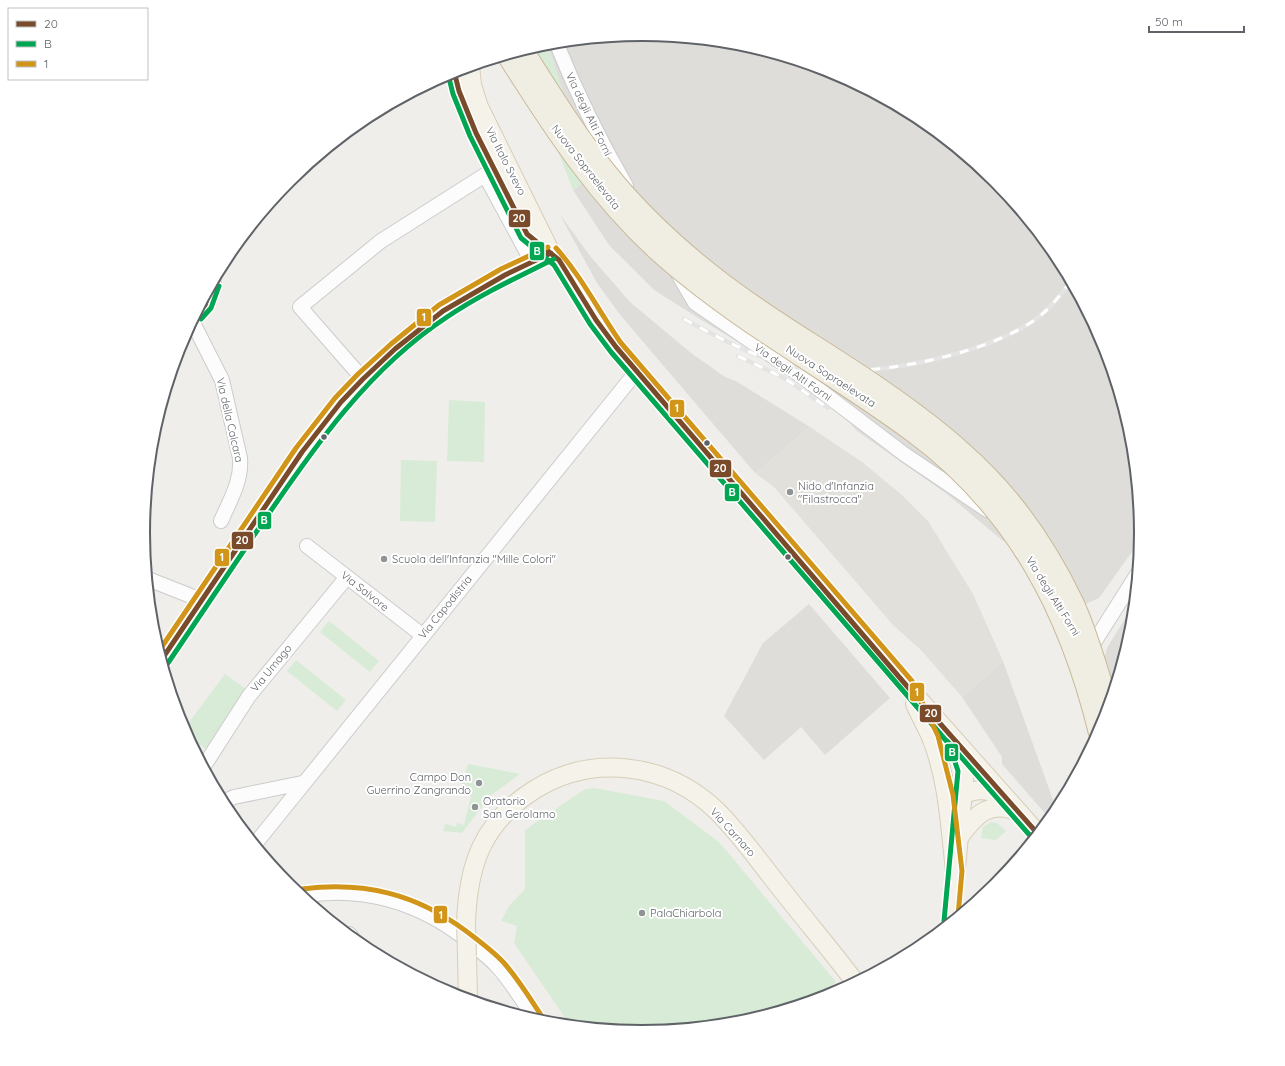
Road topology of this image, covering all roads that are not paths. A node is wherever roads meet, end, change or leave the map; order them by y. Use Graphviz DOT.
graph roads {
  1 [pos="559,48"];
  2 [pos="526,55"];
  3 [pos="510,59"];
  4 [pos="471,72"];
  5 [pos="456,77"];
  6 [pos="551,253"];
  7 [pos="532,262"];
  8 [pos="195,328"];
  9 [pos="637,371"];
  10 [pos="363,379"];
  11 [pos="221,521"];
  12 [pos="307,546"];
  13 [pos="347,577"];
  14 [pos="154,581"];
  15 [pos="1131,583"];
  16 [pos="201,600"];
  17 [pos="422,635"];
  18 [pos="166,654"];
  19 [pos="1086,654"];
  20 [pos="906,684"];
  21 [pos="1106,697"];
  22 [pos="1100,713"];
  23 [pos="1096,723"];
  24 [pos="955,740"];
  25 [pos="207,762"];
  26 [pos="302,783"];
  27 [pos="963,794"];
  28 [pos="1006,797"];
  29 [pos="229,799"];
  30 [pos="1021,814"];
  31 [pos="948,815"];
  32 [pos="1035,830"];
  33 [pos="958,839"];
  34 [pos="258,840"];
  35 [pos="955,871"];
  36 [pos="310,895"];
  37 [pos="952,915"];
  38 [pos="852,978"];
  39 [pos="468,993"];
  40 [pos="530,1012"];
  1 -- 19 [label="street, Via degli Alti Forni"];
  2 -- 21 [label="highway, Nuova Sopraelevata, bridge"];
  3 -- 23 [label="highway, Nuova Sopraelevata, bridge"];
  4 -- 6 [label="main road, Via Italo Svevo"];
  5 -- 6 [label="main road, Via Italo Svevo"];
  6 -- 7 [label="main road"];
  6 -- 9 [label="main road, Via Italo Svevo"];
  7 -- 10 [label="main road"];
  7 -- 10 [label="street"];
  8 -- 11 [label="street, Via della Calcara"];
  9 -- 17 [label="street, Via Capodistria"];
  9 -- 20 [label="main road, Via Italo Svevo"];
  10 -- 16 [label="main road"];
  12 -- 13 [label="street, Via Salvore"];
  13 -- 17 [label="street, Via Salvore"];
  13 -- 25 [label="street, Via Umago"];
  14 -- 16 [label="street"];
  15 -- 19 [label="street"];
  16 -- 18 [label="main road"];
  17 -- 26 [label="street, Via Capodistria"];
  19 -- 22 [label="street, Via degli Alti Forni"];
  20 -- 24 [label="main road, Via Italo Svevo"];
  20 -- 31 [label="main road"];
  24 -- 27 [label="main road"];
  24 -- 28 [label="main road, Via Italo Svevo"];
  26 -- 29 [label="street"];
  26 -- 34 [label="street, Via Capodistria"];
  27 -- 28 [label="main road"];
  27 -- 31 [label="main road"];
  27 -- 33 [label="main road"];
  28 -- 30 [label="main road, Via Italo Svevo"];
  30 -- 32 [label="main road, Via Italo Svevo"];
  30 -- 33 [label="main road"];
  31 -- 35 [label="main road"];
  33 -- 35 [label="main road"];
  35 -- 37 [label="main road"];
  36 -- 40 [label="street"];
  38 -- 39 [label="main road, Via Carnaro, bridge"];
}
